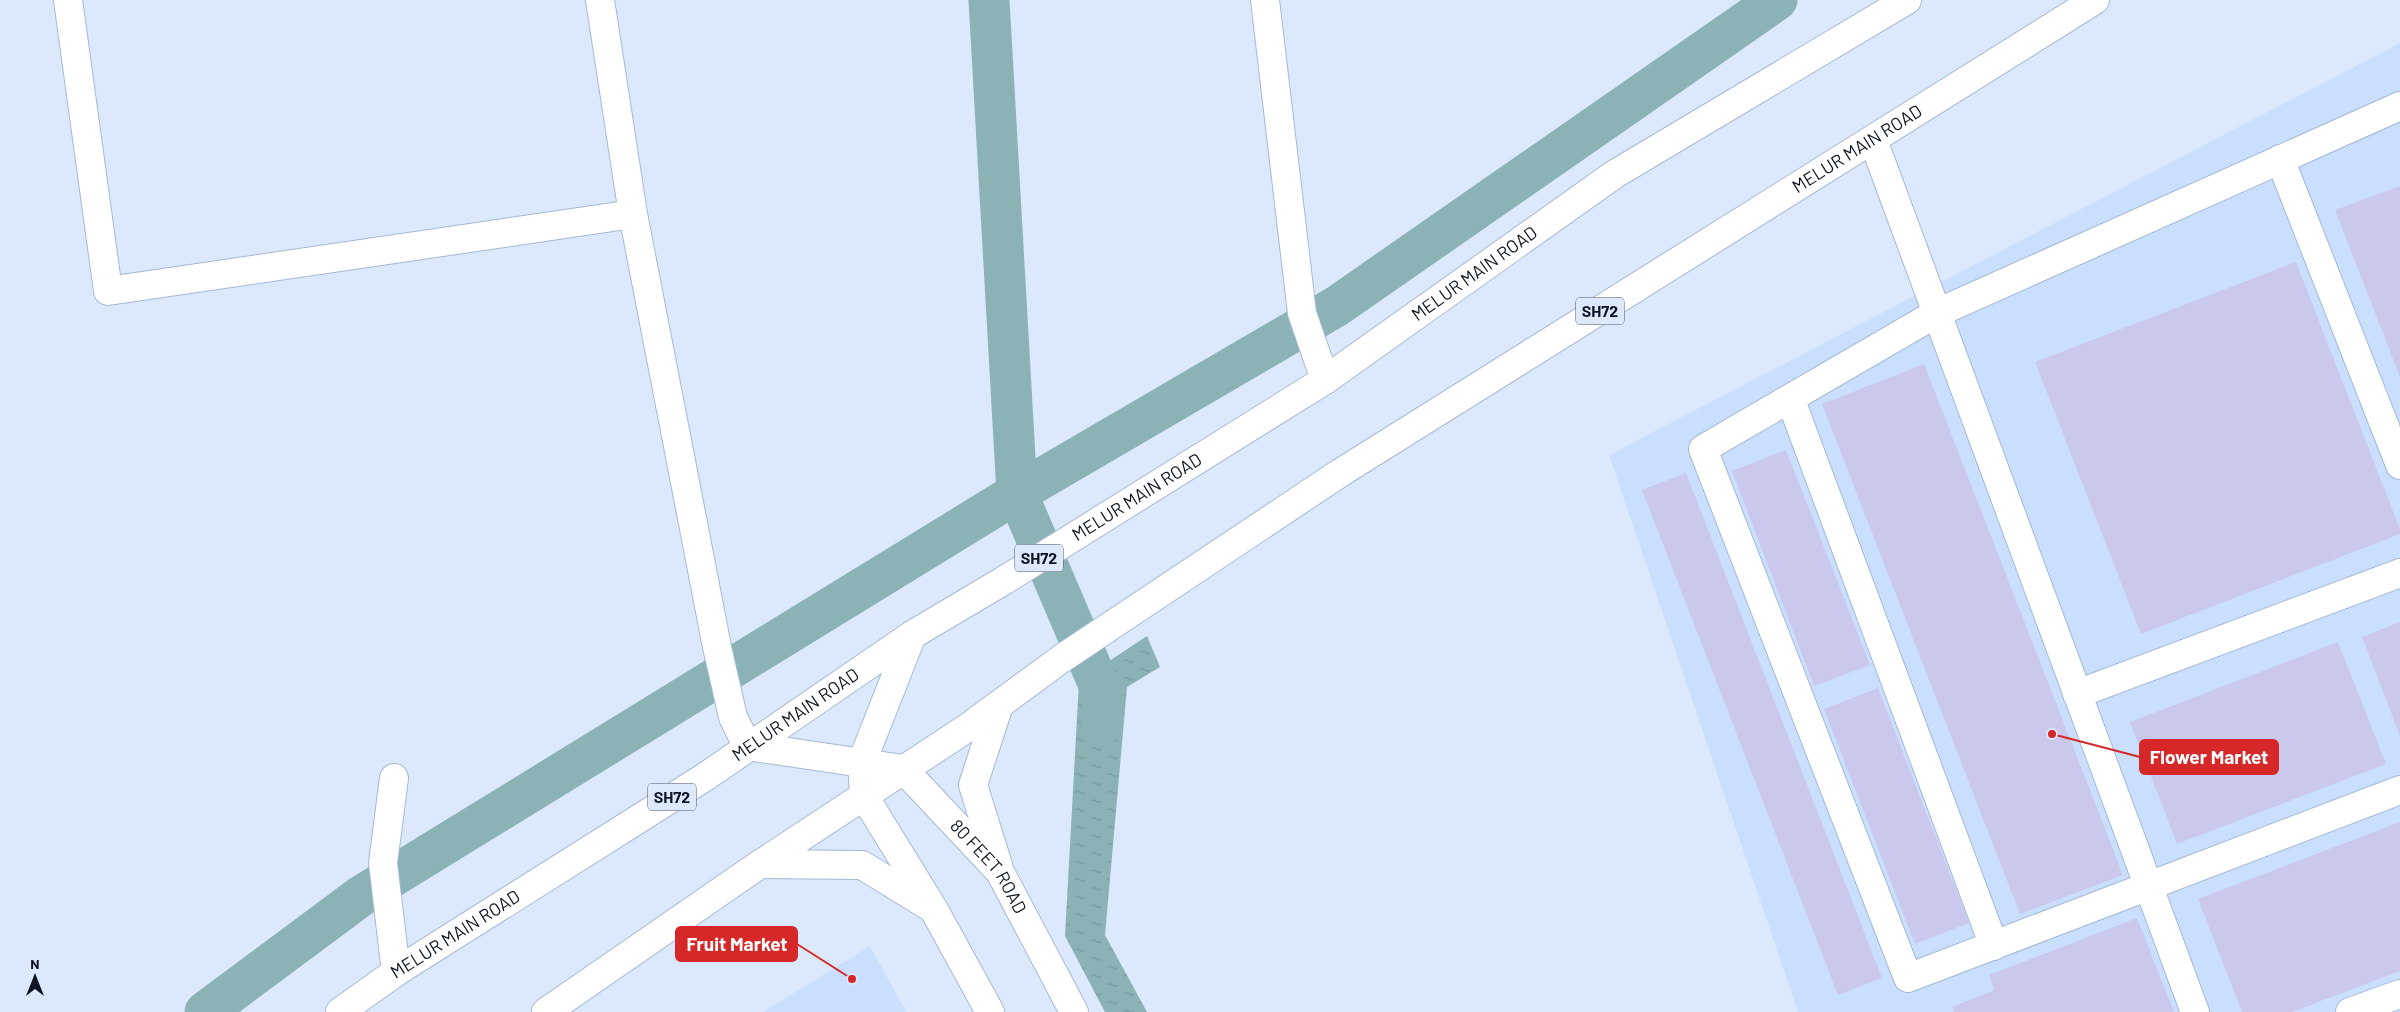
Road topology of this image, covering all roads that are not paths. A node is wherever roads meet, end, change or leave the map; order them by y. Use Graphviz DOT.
graph roads {
  1 [pos="68,0"];
  2 [pos="600,0"];
  3 [pos="1265,0"];
  4 [pos="1907,0"];
  5 [pos="2095,0"];
  6 [pos="2400,106"];
  7 [pos="1873,140"];
  8 [pos="2280,159"];
  9 [pos="633,214"];
  10 [pos="1937,313"];
  11 [pos="1325,380"];
  12 [pos="1790,398"];
  13 [pos="2400,465"];
  14 [pos="2400,573"];
  15 [pos="912,636"];
  16 [pos="2077,694"];
  17 [pos="999,705"];
  18 [pos="747,746"];
  19 [pos="862,762"];
  20 [pos="903,769"];
  21 [pos="394,778"];
  22 [pos="2400,790"];
  23 [pos="864,796"];
  24 [pos="760,864"];
  25 [pos="1000,872"];
  26 [pos="2148,886"];
  27 [pos="933,908"];
  28 [pos="1994,946"];
  29 [pos="396,972"];
  30 [pos="2400,994"];
  31 [pos="340,1012"];
  32 [pos="546,1012"];
  33 [pos="990,1012"];
  34 [pos="1074,1012"];
  35 [pos="2195,1012"];
  36 [pos="2350,1012"];
  1 -- 9 [label="main road"];
  2 -- 9 [label="main road"];
  3 -- 11 [label="main road"];
  4 -- 11 [label="main road, MELUR MAIN ROAD / SH72"];
  5 -- 7 [label="main road, MELUR MAIN ROAD / SH72"];
  6 -- 8 [label="main road"];
  7 -- 10 [label="main road"];
  7 -- 17 [label="main road, MELUR MAIN ROAD / SH72"];
  8 -- 10 [label="main road"];
  8 -- 13 [label="main road"];
  9 -- 18 [label="main road"];
  10 -- 12 [label="main road"];
  10 -- 16 [label="main road"];
  11 -- 15 [label="main road, MELUR MAIN ROAD / SH72"];
  12 -- 28 [label="main road"];
  12 -- 28 [label="main road"];
  14 -- 16 [label="main road"];
  15 -- 18 [label="main road, MELUR MAIN ROAD / SH72"];
  15 -- 19 [label="main road"];
  16 -- 26 [label="main road"];
  17 -- 20 [label="main road, MELUR MAIN ROAD / SH72"];
  17 -- 25 [label="main road"];
  18 -- 19 [label="main road"];
  18 -- 29 [label="main road, MELUR MAIN ROAD / SH72"];
  19 -- 20 [label="main road"];
  19 -- 23 [label="main road"];
  20 -- 23 [label="main road, MELUR MAIN ROAD / SH72"];
  20 -- 25 [label="main road, 80 FEET ROAD"];
  21 -- 29 [label="main road"];
  22 -- 26 [label="main road"];
  23 -- 24 [label="main road, MELUR MAIN ROAD / SH72"];
  23 -- 27 [label="main road"];
  24 -- 27 [label="main road"];
  24 -- 32 [label="main road, MELUR MAIN ROAD / SH72"];
  25 -- 34 [label="main road, 80 FEET ROAD"];
  26 -- 28 [label="main road"];
  26 -- 35 [label="main road"];
  27 -- 33 [label="main road"];
  29 -- 31 [label="main road, MELUR MAIN ROAD / SH72"];
  30 -- 36 [label="main road"];
}
